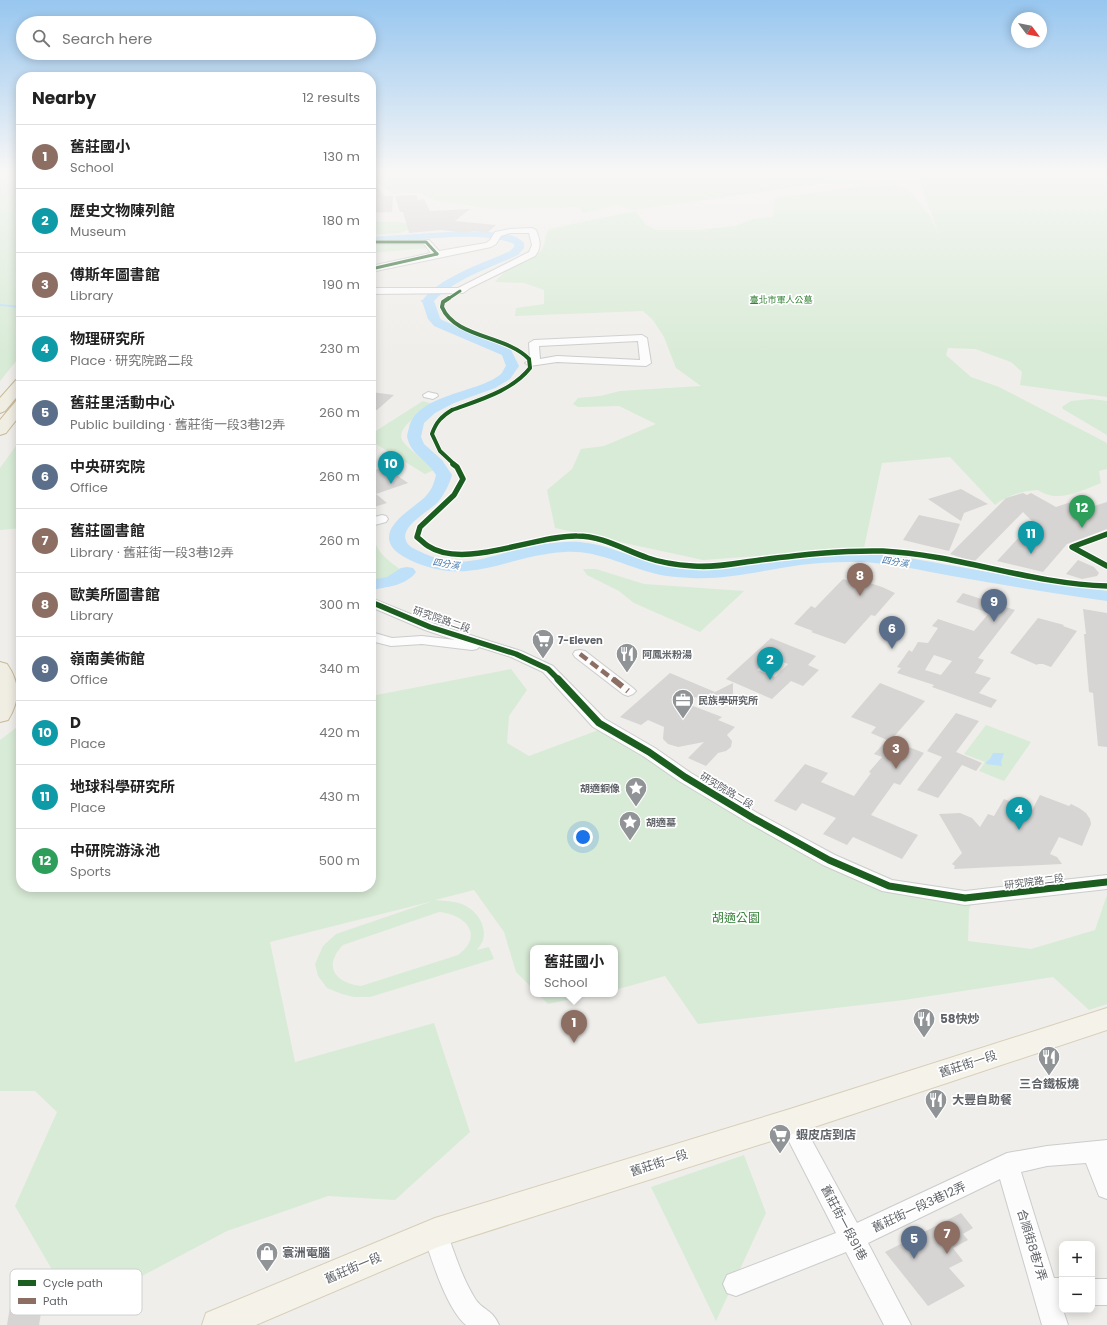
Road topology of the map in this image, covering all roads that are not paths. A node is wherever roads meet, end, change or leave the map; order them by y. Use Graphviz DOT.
graph roads {
  1 [pos="506,233"];
  2 [pos="533,233"];
  3 [pos="376,242"];
  4 [pos="437,254"];
  5 [pos="376,268"];
  6 [pos="376,290"];
  7 [pos="581,341"];
  8 [pos="551,342"];
  9 [pos="551,360"];
  10 [pos="584,360"];
  11 [pos="16,383"];
  12 [pos="16,389"];
  13 [pos="0,398"];
  14 [pos="0,408"];
  15 [pos="16,410"];
  16 [pos="0,430"];
  17 [pos="376,604"];
  18 [pos="376,638"];
  19 [pos="489,645"];
  20 [pos="580,654"];
  21 [pos="0,668"];
  22 [pos="628,691"];
  23 [pos="0,716"];
  24 [pos="1107,882"];
  25 [pos="1107,1019"];
  26 [pos="790,1122"];
  27 [pos="1100,1150"];
  28 [pos="1008,1164"];
  29 [pos="1107,1188"];
  30 [pos="435,1233"];
  31 [pos="852,1238"];
  32 [pos="736,1284"];
  33 [pos="1054,1291"];
  34 [pos="1095,1292"];
  35 [pos="1107,1292"];
  36 [pos="218,1325"];
  37 [pos="486,1325"];
  38 [pos="898,1325"];
  39 [pos="1055,1325"];
  1 -- 4 [label="street"];
  2 -- 6 [label="street"];
  3 -- 4 [label="street"];
  4 -- 5 [label="street"];
  7 -- 8 [label="street"];
  7 -- 10 [label="street"];
  7 -- 10 [label="street"];
  8 -- 9 [label="street"];
  8 -- 9 [label="street"];
  9 -- 10 [label="street"];
  11 -- 13 [label="highway"];
  12 -- 14 [label="highway"];
  15 -- 16 [label="highway"];
  17 -- 19 [label="street, 研究院路二段"];
  18 -- 19 [label="street, 研究院路二段"];
  19 -- 24 [label="street, 研究院路二段"];
  20 -- 22 [label="street"];
  21 -- 23 [label="highway"];
  25 -- 26 [label="main road, 舊莊街一段"];
  26 -- 30 [label="main road, 舊莊街一段"];
  26 -- 31 [label="street, 舊莊街一段91巷"];
  27 -- 28 [label="street, 舊莊街一段3巷12弄"];
  27 -- 29 [label="street"];
  28 -- 31 [label="street, 舊莊街一段3巷12弄"];
  28 -- 33 [label="street, 合順街8巷7弄"];
  30 -- 36 [label="main road, 舊莊街一段"];
  30 -- 37 [label="street"];
  31 -- 32 [label="street, 舊莊街一段3巷12弄"];
  31 -- 38 [label="street, 舊莊街一段91巷"];
  33 -- 39 [label="street, 合順街8巷7弄"];
  34 -- 35 [label="street"];
}
